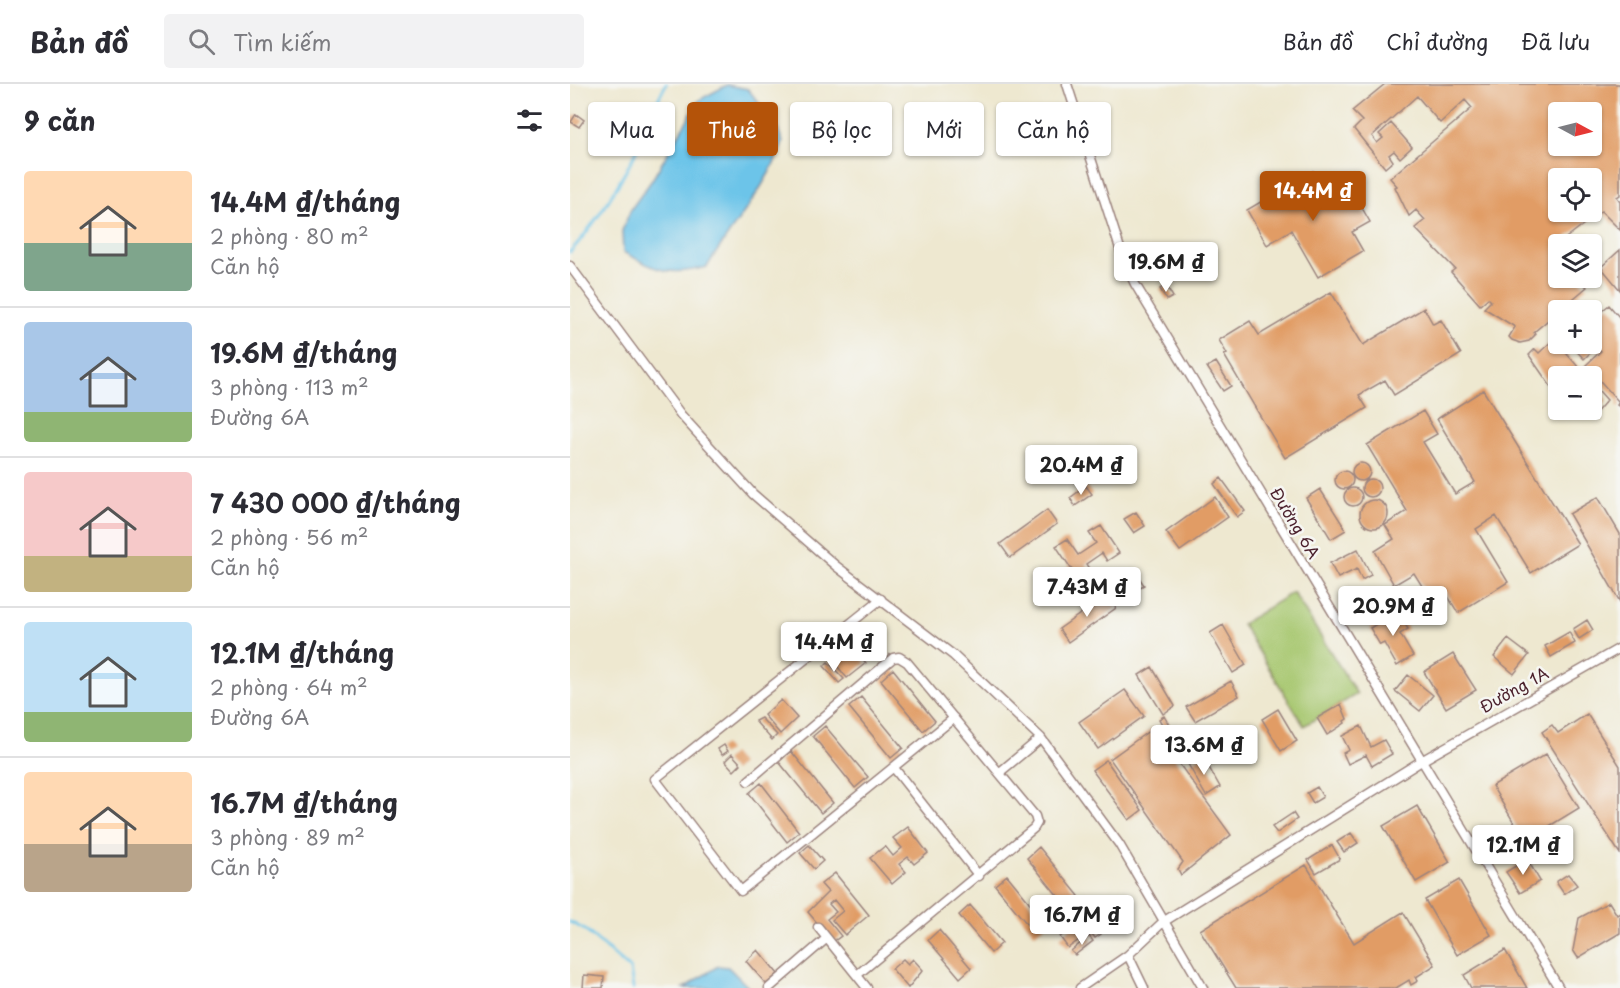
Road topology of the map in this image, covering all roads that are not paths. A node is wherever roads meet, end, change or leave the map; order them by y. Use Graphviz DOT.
graph roads {
  1 [pos="1066,84"];
  2 [pos="571,267"];
  3 [pos="881,599"];
  4 [pos="1620,648"];
  5 [pos="954,718"];
  6 [pos="1041,738"];
  7 [pos="1423,760"];
  8 [pos="894,768"];
  9 [pos="1000,772"];
  10 [pos="748,781"];
  11 [pos="979,876"];
  12 [pos="1163,922"];
  13 [pos="818,927"];
  14 [pos="827,938"];
  15 [pos="1128,954"];
  16 [pos="857,975"];
  17 [pos="769,988"];
  18 [pos="867,988"];
  19 [pos="1080,988"];
  20 [pos="1144,988"];
  21 [pos="1203,988"];
  22 [pos="1559,988"];
  1 -- 7 [label="street, Đường 6A"];
  2 -- 3 [label="street"];
  3 -- 6 [label="street"];
  3 -- 8 [label="street"];
  4 -- 7 [label="street, Đường 1A"];
  5 -- 8 [label="street"];
  5 -- 9 [label="street"];
  5 -- 10 [label="street"];
  6 -- 9 [label="street"];
  6 -- 12 [label="street"];
  7 -- 12 [label="street, Đường 1A"];
  7 -- 22 [label="street, Đường 6A"];
  8 -- 11 [label="street"];
  9 -- 11 [label="street"];
  11 -- 16 [label="street"];
  12 -- 15 [label="street, Đường 1A"];
  12 -- 21 [label="street"];
  13 -- 14 [label="street"];
  14 -- 16 [label="street"];
  14 -- 17 [label="street"];
  15 -- 19 [label="street, Đường 1A"];
  15 -- 20 [label="street"];
  16 -- 18 [label="street"];
}
